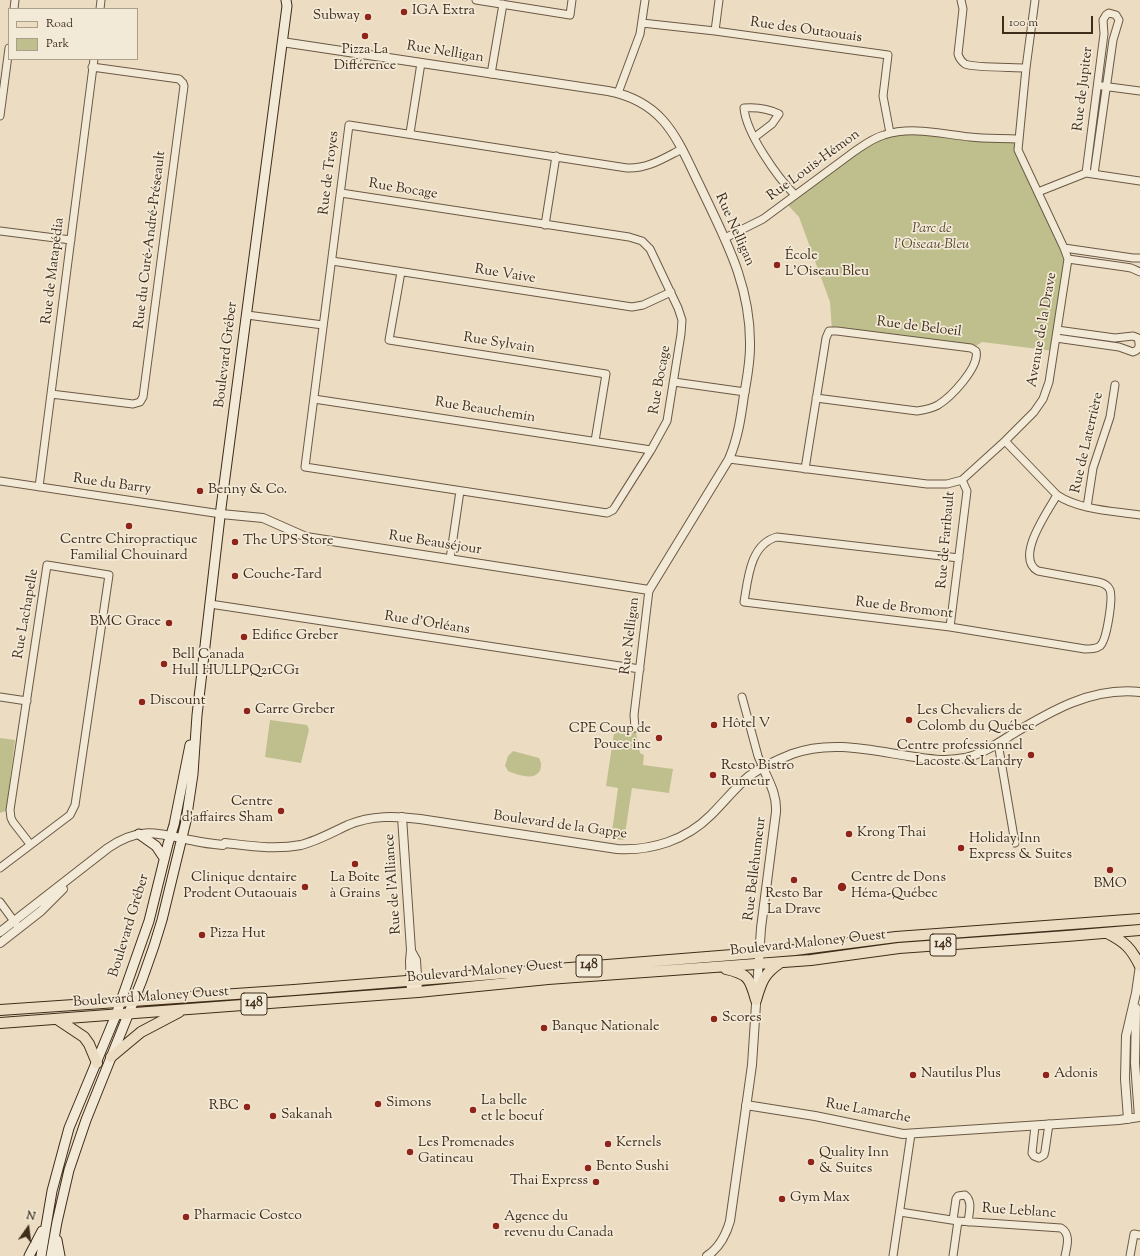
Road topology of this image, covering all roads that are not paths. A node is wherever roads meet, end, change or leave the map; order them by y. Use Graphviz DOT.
graph roads {
  1 [pos="286,0"];
  2 [pos="476,0"];
  3 [pos="572,0"];
  4 [pos="645,0"];
  5 [pos="719,0"];
  6 [pos="961,0"];
  7 [pos="1035,0"];
  8 [pos="503,4"];
  9 [pos="642,23"];
  10 [pos="715,31"];
  11 [pos="282,42"];
  12 [pos="8,56"];
  13 [pos="94,60"];
  14 [pos="421,63"];
  15 [pos="92,67"];
  16 [pos="1026,68"];
  17 [pos="491,74"];
  18 [pos="1098,85"];
  19 [pos="1106,86"];
  20 [pos="1140,91"];
  21 [pos="618,93"];
  22 [pos="0,116"];
  23 [pos="890,133"];
  24 [pos="410,134"];
  25 [pos="755,137"];
  26 [pos="1019,139"];
  27 [pos="682,149"];
  28 [pos="556,156"];
  29 [pos="1086,173"];
  30 [pos="1094,174"];
  31 [pos="1140,181"];
  32 [pos="1038,192"];
  33 [pos="341,194"];
  34 [pos="795,195"];
  35 [pos="545,225"];
  36 [pos="0,231"];
  37 [pos="725,238"];
  38 [pos="71,240"];
  39 [pos="1064,248"];
  40 [pos="1068,258"];
  41 [pos="1140,258"];
  42 [pos="332,262"];
  43 [pos="400,272"];
  44 [pos="1140,272"];
  45 [pos="671,292"];
  46 [pos="247,316"];
  47 [pos="323,326"];
  48 [pos="1057,330"];
  49 [pos="1056,338"];
  50 [pos="674,382"];
  51 [pos="1114,385"];
  52 [pos="745,392"];
  53 [pos="51,394"];
  54 [pos="816,398"];
  55 [pos="314,399"];
  56 [pos="595,441"];
  57 [pos="1005,441"];
  58 [pos="651,450"];
  59 [pos="729,459"];
  60 [pos="305,467"];
  61 [pos="805,469"];
  62 [pos="962,480"];
  63 [pos="0,481"];
  64 [pos="39,487"];
  65 [pos="460,491"];
  66 [pos="1057,495"];
  67 [pos="1087,506"];
  68 [pos="221,514"];
  69 [pos="1140,515"];
  70 [pos="959,558"];
  71 [pos="450,559"];
  72 [pos="649,590"];
  73 [pos="210,604"];
  74 [pos="950,627"];
  75 [pos="640,669"];
  76 [pos="1140,692"];
  77 [pos="0,697"];
  78 [pos="742,697"];
  79 [pos="27,701"];
  80 [pos="197,715"];
  81 [pos="635,728"];
  82 [pos="998,743"];
  83 [pos="763,768"];
  84 [pos="402,817"];
  85 [pos="139,834"];
  86 [pos="171,835"];
  87 [pos="182,838"];
  88 [pos="1015,843"];
  89 [pos="30,844"];
  90 [pos="164,858"];
  91 [pos="0,868"];
  92 [pos="0,902"];
  93 [pos="1140,919"];
  94 [pos="17,925"];
  95 [pos="1140,930"];
  96 [pos="0,932"];
  97 [pos="965,932"];
  98 [pos="1107,933"];
  99 [pos="0,943"];
  100 [pos="965,944"];
  101 [pos="760,952"];
  102 [pos="780,962"];
  103 [pos="759,964"];
  104 [pos="1140,965"];
  105 [pos="714,967"];
  106 [pos="414,980"];
  107 [pos="415,992"];
  108 [pos="1136,993"];
  109 [pos="756,1000"];
  110 [pos="134,1001"];
  111 [pos="121,1002"];
  112 [pos="183,1009"];
  113 [pos="0,1010"];
  114 [pos="129,1014"];
  115 [pos="116,1015"];
  116 [pos="57,1019"];
  117 [pos="0,1023"];
  118 [pos="111,1057"];
  119 [pos="96,1063"];
  120 [pos="746,1105"];
  121 [pos="1140,1117"];
  122 [pos="1128,1119"];
  123 [pos="1049,1124"];
  124 [pos="1035,1126"];
  125 [pos="912,1134"];
  126 [pos="900,1212"];
  127 [pos="46,1220"];
  128 [pos="955,1221"];
  129 [pos="968,1222"];
  130 [pos="56,1230"];
  131 [pos="1140,1234"];
  132 [pos="29,1256"];
  133 [pos="41,1256"];
  134 [pos="51,1256"];
  135 [pos="60,1256"];
  136 [pos="708,1256"];
  137 [pos="893,1256"];
  138 [pos="953,1256"];
  139 [pos="1065,1256"];
  140 [pos="1130,1256"];
  1 -- 11 [label="main road, Boulevard Gréber"];
  2 -- 8 [label="street"];
  3 -- 8 [label="street"];
  4 -- 9 [label="street"];
  5 -- 10 [label="street"];
  6 -- 16 [label="street"];
  7 -- 16 [label="street, Avenue de la Drave"];
  8 -- 17 [label="street"];
  9 -- 10 [label="street, Rue des Outaouais"];
  9 -- 21 [label="street"];
  10 -- 23 [label="street, Rue des Outaouais"];
  11 -- 14 [label="street, Rue Nelligan"];
  11 -- 46 [label="main road, Boulevard Gréber"];
  12 -- 22 [label="street"];
  13 -- 15 [label="street, Rue de Matapédia"];
  14 -- 17 [label="street, Rue Nelligan"];
  14 -- 24 [label="street"];
  15 -- 38 [label="street, Rue de Matapédia"];
  15 -- 53 [label="street, Rue du Curé-André-Préseault"];
  16 -- 26 [label="street, Avenue de la Drave"];
  17 -- 21 [label="street, Rue Nelligan"];
  18 -- 19 [label="street"];
  18 -- 19 [label="street, Rue de Jupiter"];
  18 -- 29 [label="street, Rue de Jupiter"];
  19 -- 20 [label="street"];
  19 -- 30 [label="street, Rue de Jupiter"];
  21 -- 27 [label="street, Rue Nelligan"];
  23 -- 26 [label="street, Rue Louis-Hémon"];
  23 -- 34 [label="street, Rue Louis-Hémon"];
  24 -- 28 [label="street, Rue de Troyes"];
  24 -- 33 [label="street, Rue de Troyes"];
  25 -- 25 [label="street"];
  25 -- 34 [label="street"];
  26 -- 32 [label="street, Avenue de la Drave"];
  27 -- 28 [label="street, Rue de Troyes"];
  27 -- 37 [label="street, Rue Nelligan"];
  28 -- 35 [label="street"];
  29 -- 30 [label="street"];
  29 -- 32 [label="street"];
  30 -- 31 [label="street"];
  32 -- 39 [label="street, Avenue de la Drave"];
  33 -- 35 [label="street, Rue Bocage"];
  33 -- 42 [label="street, Rue de Troyes"];
  34 -- 37 [label="street, Rue Louis-Hémon"];
  35 -- 45 [label="street, Rue Bocage"];
  36 -- 38 [label="street"];
  37 -- 52 [label="street, Rue Nelligan"];
  38 -- 53 [label="street, Rue de Matapédia"];
  39 -- 40 [label="street, Avenue de la Drave"];
  39 -- 41 [label="street"];
  40 -- 44 [label="street"];
  40 -- 48 [label="street, Avenue de la Drave"];
  42 -- 43 [label="street, Rue Vaive"];
  42 -- 47 [label="street, Rue de Troyes"];
  43 -- 45 [label="street, Rue Vaive"];
  43 -- 56 [label="street, Rue Sylvain"];
  45 -- 50 [label="street, Rue Bocage"];
  46 -- 47 [label="street"];
  46 -- 68 [label="main road, Boulevard Gréber"];
  47 -- 55 [label="street, Rue de Troyes"];
  48 -- 49 [label="street, Avenue de la Drave"];
  48 -- 49 [label="street"];
  49 -- 57 [label="street, Avenue de la Drave"];
  50 -- 52 [label="street"];
  50 -- 58 [label="street, Rue Bocage"];
  51 -- 67 [label="street, Rue de Laterrière"];
  52 -- 59 [label="street, Rue Nelligan"];
  53 -- 64 [label="street, Rue de Matapédia"];
  54 -- 54 [label="street, Rue de Beloeil"];
  54 -- 61 [label="street, Rue de Beloeil"];
  55 -- 56 [label="street, Rue Beauchemin"];
  55 -- 60 [label="street, Rue de Troyes"];
  56 -- 58 [label="street, Rue Beauchemin"];
  57 -- 62 [label="street, Avenue de la Drave"];
  57 -- 66 [label="street"];
  58 -- 65 [label="street, Rue Bocage"];
  59 -- 61 [label="street"];
  59 -- 72 [label="street, Rue Nelligan"];
  60 -- 65 [label="street, Rue Bocage"];
  61 -- 62 [label="street"];
  62 -- 70 [label="street, Rue de Faribault"];
  63 -- 64 [label="street, Rue du Barry"];
  64 -- 68 [label="street, Rue du Barry"];
  65 -- 71 [label="street"];
  66 -- 67 [label="street"];
  66 -- 74 [label="street, Rue de Bromont"];
  67 -- 69 [label="street"];
  68 -- 71 [label="street, Rue Beauséjour"];
  68 -- 73 [label="main road, Boulevard Gréber"];
  70 -- 74 [label="street, Rue de Faribault"];
  70 -- 74 [label="street, Rue de Bromont"];
  71 -- 72 [label="street, Rue Beauséjour"];
  72 -- 75 [label="street, Rue Nelligan"];
  73 -- 75 [label="street, Rue d'Orléans"];
  73 -- 80 [label="main road, Boulevard Gréber"];
  75 -- 81 [label="street, Rue Nelligan"];
  76 -- 82 [label="street, Boulevard de la Gappe"];
  77 -- 79 [label="street"];
  78 -- 83 [label="street, Rue Bellehumeur"];
  79 -- 89 [label="street, Rue Lachapelle"];
  79 -- 89 [label="street, Rue Lachapelle"];
  80 -- 86 [label="main road, Boulevard Gréber"];
  80 -- 87 [label="main road, Boulevard Gréber"];
  82 -- 83 [label="street, Boulevard de la Gappe"];
  82 -- 88 [label="street"];
  83 -- 84 [label="street, Boulevard de la Gappe"];
  83 -- 101 [label="street, Rue Bellehumeur"];
  84 -- 87 [label="street, Boulevard de la Gappe"];
  84 -- 106 [label="street, Rue de l'Alliance"];
  85 -- 86 [label="street, Boulevard de la Gappe"];
  85 -- 90 [label="main road"];
  85 -- 94 [label="street, Boulevard de la Gappe"];
  86 -- 87 [label="street, Boulevard de la Gappe"];
  86 -- 90 [label="main road, Boulevard Gréber"];
  87 -- 110 [label="main road, Boulevard Gréber"];
  89 -- 91 [label="street, Rue Lachapelle"];
  90 -- 111 [label="main road, Boulevard Gréber"];
  92 -- 94 [label="street"];
  93 -- 97 [label="main road, Boulevard Maloney Ouest / 148"];
  94 -- 96 [label="street, Boulevard de la Gappe"];
  94 -- 99 [label="street, Boulevard de la Gappe"];
  95 -- 98 [label="main road, Boulevard Maloney Ouest / 148"];
  97 -- 100 [label="main road"];
  97 -- 101 [label="main road, Boulevard Maloney Ouest / 148"];
  98 -- 100 [label="main road, Boulevard Maloney Ouest / 148"];
  98 -- 104 [label="main road"];
  100 -- 102 [label="main road, Boulevard Maloney Ouest / 148"];
  101 -- 103 [label="street, Rue Bellehumeur"];
  101 -- 106 [label="main road, Boulevard Maloney Ouest / 148"];
  102 -- 103 [label="main road, Boulevard Maloney Ouest / 148"];
  102 -- 109 [label="main road"];
  103 -- 105 [label="main road, Boulevard Maloney Ouest / 148"];
  103 -- 109 [label="street, Rue Bellehumeur"];
  104 -- 108 [label="street"];
  105 -- 107 [label="main road, Boulevard Maloney Ouest / 148"];
  105 -- 109 [label="main road"];
  106 -- 107 [label="street, Rue de l'Alliance"];
  106 -- 110 [label="main road, Boulevard Maloney Ouest / 148"];
  107 -- 112 [label="main road, Boulevard Maloney Ouest / 148"];
  108 -- 121 [label="street"];
  108 -- 122 [label="street"];
  109 -- 120 [label="street, Rue Bellehumeur"];
  110 -- 111 [label="main road, Boulevard Maloney Ouest / 148"];
  110 -- 114 [label="main road, Boulevard Gréber"];
  111 -- 113 [label="main road, Boulevard Maloney Ouest / 148"];
  111 -- 115 [label="main road, Boulevard Gréber"];
  112 -- 114 [label="main road, Boulevard Maloney Ouest / 148"];
  112 -- 118 [label="main road"];
  114 -- 115 [label="main road, Boulevard Maloney Ouest / 148"];
  114 -- 118 [label="main road, Boulevard Gréber"];
  115 -- 116 [label="main road, Boulevard Maloney Ouest / 148"];
  115 -- 119 [label="main road, Boulevard Gréber"];
  116 -- 117 [label="main road, Boulevard Maloney Ouest / 148"];
  116 -- 119 [label="main road"];
  118 -- 130 [label="main road, Boulevard Gréber"];
  119 -- 127 [label="main road, Boulevard Gréber"];
  120 -- 125 [label="street, Rue Lamarche"];
  120 -- 136 [label="street, Rue Bellehumeur"];
  121 -- 122 [label="street, Rue Lamarche"];
  122 -- 123 [label="street, Rue Lamarche"];
  123 -- 124 [label="street, Rue Lamarche"];
  123 -- 124 [label="street"];
  124 -- 125 [label="street, Rue Lamarche"];
  125 -- 126 [label="street"];
  126 -- 128 [label="street, Rue Leblanc"];
  126 -- 137 [label="street"];
  127 -- 132 [label="main road"];
  127 -- 133 [label="main road, Boulevard Gréber"];
  128 -- 129 [label="street, Rue Leblanc"];
  128 -- 129 [label="street, Rue Leblanc"];
  128 -- 138 [label="street"];
  129 -- 139 [label="street, Rue Leblanc"];
  130 -- 134 [label="main road, Boulevard Gréber"];
  130 -- 135 [label="main road"];
  131 -- 140 [label="street"];
}
